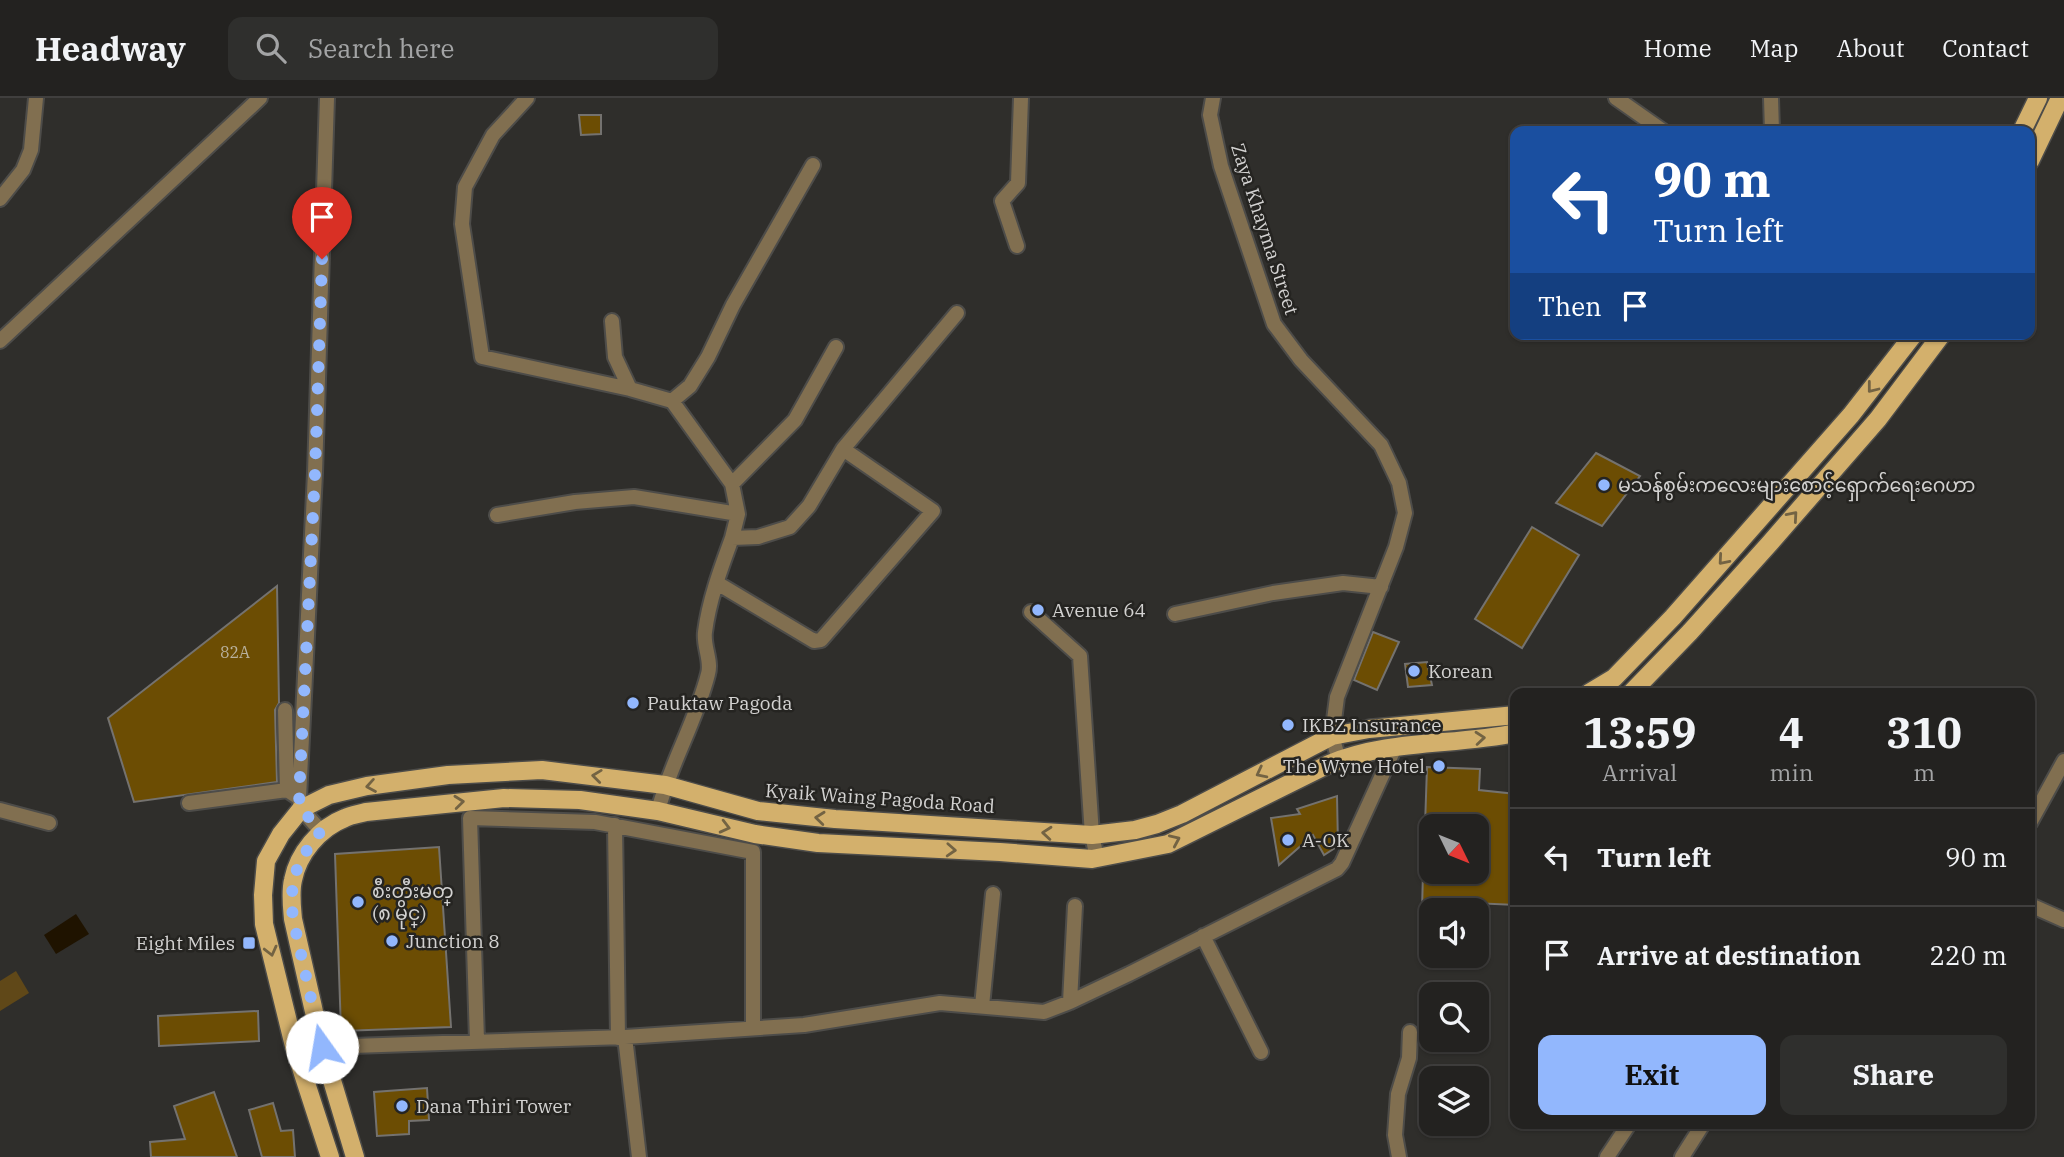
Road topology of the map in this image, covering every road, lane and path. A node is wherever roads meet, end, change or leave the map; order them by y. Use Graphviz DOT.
graph roads {
  1 [pos="36,98"];
  2 [pos="260,98"];
  3 [pos="327,98"];
  4 [pos="527,98"];
  5 [pos="1021,98"];
  6 [pos="1213,98"];
  7 [pos="1616,98"];
  8 [pos="1771,98"];
  9 [pos="2038,98"];
  10 [pos="2060,98"];
  11 [pos="1656,126"];
  12 [pos="1772,126"];
  13 [pos="2024,126"];
  14 [pos="2035,150"];
  15 [pos="813,165"];
  16 [pos="0,199"];
  17 [pos="1017,246"];
  18 [pos="957,313"];
  19 [pos="612,321"];
  20 [pos="1909,340"];
  21 [pos="1936,340"];
  22 [pos="0,341"];
  23 [pos="836,347"];
  24 [pos="630,389"];
  25 [pos="672,401"];
  26 [pos="843,449"];
  27 [pos="732,484"];
  28 [pos="738,514"];
  29 [pos="497,515"];
  30 [pos="732,538"];
  31 [pos="717,583"];
  32 [pos="1381,587"];
  33 [pos="1031,612"];
  34 [pos="1175,614"];
  35 [pos="1673,617"];
  36 [pos="1690,632"];
  37 [pos="1597,688"];
  38 [pos="1636,688"];
  39 [pos="285,710"];
  40 [pos="1510,716"];
  41 [pos="1510,735"];
  42 [pos="1332,736"];
  43 [pos="1395,747"];
  44 [pos="1339,760"];
  45 [pos="2064,761"];
  46 [pos="2059,783"];
  47 [pos="665,785"];
  48 [pos="296,799"];
  49 [pos="189,803"];
  50 [pos="0,810"];
  51 [pos="658,811"];
  52 [pos="2035,816"];
  53 [pos="884,822"];
  54 [pos="49,823"];
  55 [pos="615,825"];
  56 [pos="1001,828"];
  57 [pos="321,831"];
  58 [pos="1093,835"];
  59 [pos="883,846"];
  60 [pos="1000,852"];
  61 [pos="1097,858"];
  62 [pos="993,894"];
  63 [pos="1075,906"];
  64 [pos="2035,907"];
  65 [pos="2064,920"];
  66 [pos="1203,936"];
  67 [pos="1070,1002"];
  68 [pos="982,1006"];
  69 [pos="753,1028"];
  70 [pos="1410,1032"];
  71 [pos="621,1037"];
  72 [pos="477,1041"];
  73 [pos="322,1047"];
  74 [pos="1261,1052"];
  75 [pos="1626,1129"];
  76 [pos="1700,1129"];
  77 [pos="330,1157"];
  78 [pos="355,1157"];
  79 [pos="639,1157"];
  80 [pos="1399,1157"];
  81 [pos="1607,1157"];
  82 [pos="1682,1157"];
  1 -- 16 [label="street"];
  2 -- 22 [label="street"];
  3 -- 48 [label="street"];
  4 -- 24 [label="street"];
  5 -- 17 [label="street"];
  6 -- 32 [label="street, Zaya Khayma Street"];
  7 -- 11 [label="street"];
  8 -- 12 [label="street"];
  9 -- 13 [label="main road"];
  10 -- 14 [label="main road"];
  15 -- 25 [label="street"];
  18 -- 26 [label="street"];
  19 -- 24 [label="street"];
  20 -- 35 [label="main road, one-way"];
  36 -- 21 [label="main road, one-way"];
  23 -- 27 [label="street"];
  24 -- 25 [label="street"];
  25 -- 27 [label="street"];
  26 -- 30 [label="street"];
  26 -- 31 [label="street"];
  27 -- 28 [label="street"];
  28 -- 29 [label="street"];
  28 -- 30 [label="street"];
  30 -- 31 [label="street"];
  31 -- 47 [label="street"];
  32 -- 34 [label="street"];
  32 -- 42 [label="street, Zaya Khayma Street"];
  33 -- 58 [label="street"];
  35 -- 36 [label="main road"];
  35 -- 37 [label="main road"];
  36 -- 38 [label="main road"];
  39 -- 48 [label="street"];
  40 -- 42 [label="main road, Kyaik Waing Pagoda Road"];
  43 -- 41 [label="main road, one-way"];
  42 -- 44 [label="street"];
  42 -- 58 [label="main road, Kyaik Waing Pagoda Road, one-way"];
  43 -- 44 [label="main road"];
  43 -- 66 [label="street"];
  61 -- 44 [label="main road, one-way"];
  45 -- 46 [label="street"];
  46 -- 52 [label="street"];
  47 -- 48 [label="main road, Kyaik Waing Pagoda Road, one-way"];
  47 -- 51 [label="street"];
  53 -- 47 [label="main road, Kyaik Waing Pagoda Road, one-way"];
  48 -- 49 [label="street"];
  48 -- 57 [label="street"];
  48 -- 77 [label="main road, Kyaik Waing Pagoda Road, one-way"];
  50 -- 54 [label="street"];
  57 -- 51 [label="main road, one-way"];
  51 -- 59 [label="main road, one-way"];
  53 -- 56 [label="main road, Kyaik Waing Pagoda Road"];
  53 -- 59 [label="main road"];
  55 -- 69 [label="street"];
  55 -- 71 [label="street"];
  55 -- 72 [label="street"];
  58 -- 56 [label="main road, Kyaik Waing Pagoda Road, one-way"];
  56 -- 60 [label="main road"];
  57 -- 73 [label="main road"];
  58 -- 61 [label="street"];
  59 -- 60 [label="main road, one-way"];
  60 -- 61 [label="main road"];
  62 -- 68 [label="street"];
  63 -- 67 [label="street"];
  64 -- 65 [label="street"];
  66 -- 67 [label="street"];
  66 -- 74 [label="street"];
  67 -- 68 [label="street"];
  68 -- 69 [label="street"];
  69 -- 71 [label="street"];
  70 -- 80 [label="street"];
  71 -- 72 [label="street"];
  71 -- 79 [label="street"];
  72 -- 73 [label="street"];
  73 -- 78 [label="main road"];
  75 -- 81 [label="street"];
  76 -- 82 [label="street"];
}
